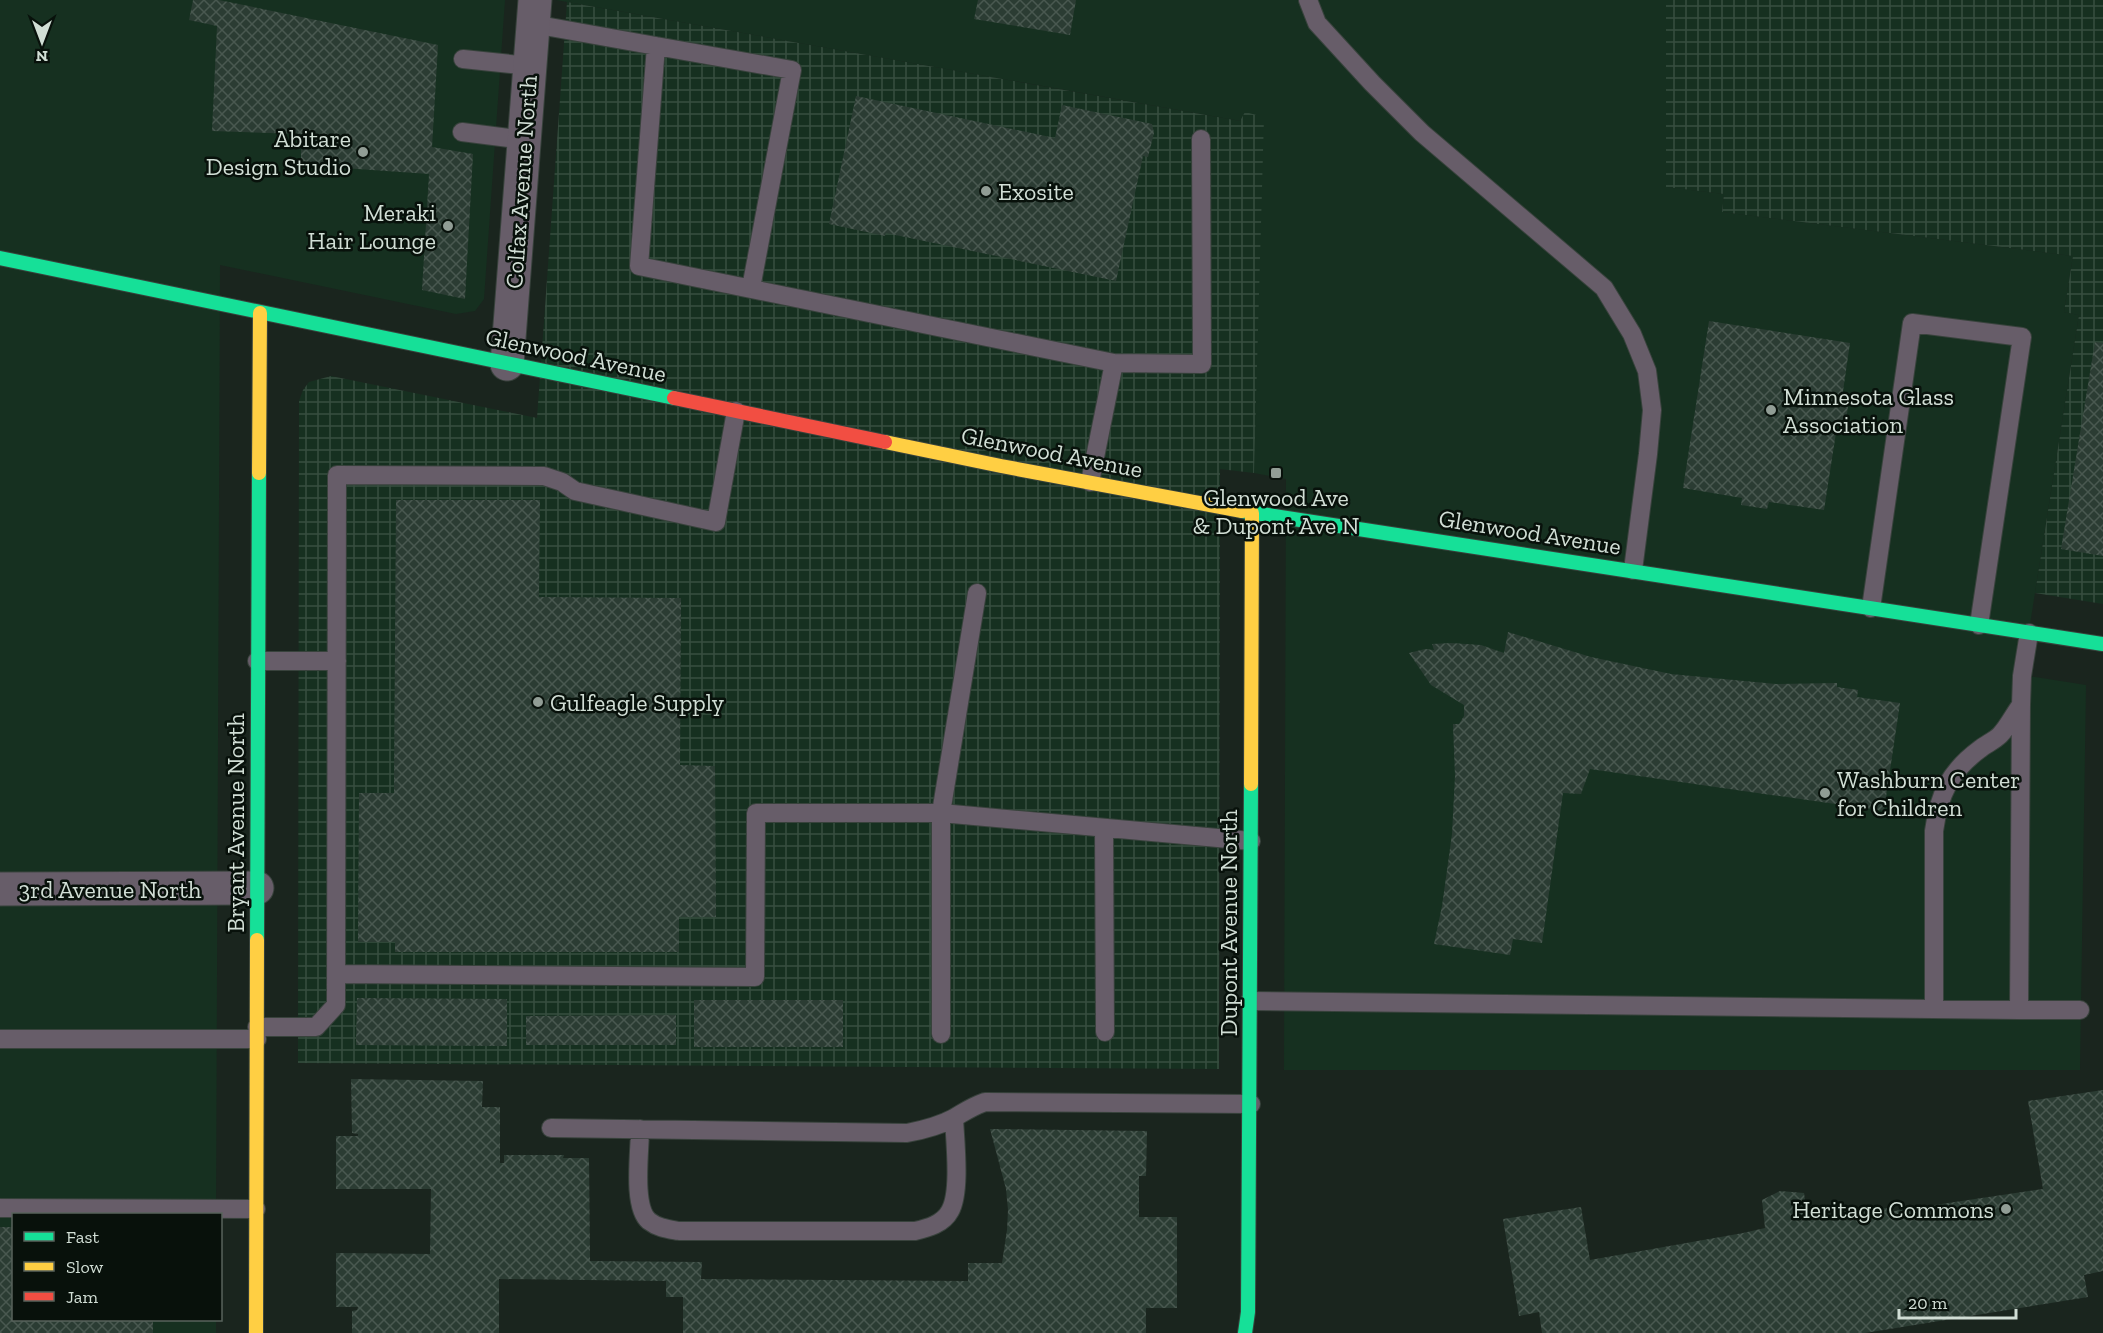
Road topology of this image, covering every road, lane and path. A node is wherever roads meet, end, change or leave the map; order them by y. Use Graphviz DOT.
graph roads {
  1 [pos="1308,0"];
  2 [pos="534,12"];
  3 [pos="656,46"];
  4 [pos="463,59"];
  5 [pos="530,66"];
  6 [pos="462,132"];
  7 [pos="1201,139"];
  8 [pos="525,140"];
  9 [pos="0,258"];
  10 [pos="751,288"];
  11 [pos="261,314"];
  12 [pos="1114,363"];
  13 [pos="507,364"];
  14 [pos="736,411"];
  15 [pos="1090,482"];
  16 [pos="1252,513"];
  17 [pos="1633,570"];
  18 [pos="977,593"];
  19 [pos="1871,608"];
  20 [pos="1979,625"];
  21 [pos="2029,633"];
  22 [pos="2103,644"];
  23 [pos="257,661"];
  24 [pos="337,661"];
  25 [pos="2020,705"];
  26 [pos="941,813"];
  27 [pos="1104,828"];
  28 [pos="1251,841"];
  29 [pos="257,888"];
  30 [pos="0,889"];
  31 [pos="337,974"];
  32 [pos="1250,1001"];
  33 [pos="1934,1008"];
  34 [pos="2019,1010"];
  35 [pos="2080,1010"];
  36 [pos="1105,1032"];
  37 [pos="257,1033"];
  38 [pos="941,1034"];
  39 [pos="0,1040"];
  40 [pos="1251,1104"];
  41 [pos="954,1118"];
  42 [pos="551,1128"];
  43 [pos="640,1129"];
  44 [pos="0,1208"];
  45 [pos="256,1209"];
  46 [pos="256,1333"];
  47 [pos="1245,1333"];
  1 -- 17 [label="lane"];
  2 -- 3 [label="lane"];
  2 -- 5 [label="street, Colfax Avenue North"];
  3 -- 10 [label="lane"];
  3 -- 10 [label="lane"];
  4 -- 5 [label="lane"];
  5 -- 8 [label="street, Colfax Avenue North"];
  6 -- 8 [label="lane"];
  7 -- 12 [label="lane"];
  8 -- 13 [label="street, Colfax Avenue North"];
  9 -- 11 [label="street, Glenwood Avenue"];
  10 -- 12 [label="lane"];
  11 -- 13 [label="street, Glenwood Avenue"];
  11 -- 23 [label="street, Bryant Avenue North"];
  12 -- 15 [label="lane"];
  13 -- 14 [label="street, Glenwood Avenue"];
  14 -- 15 [label="street, Glenwood Avenue"];
  14 -- 24 [label="lane"];
  15 -- 16 [label="street, Glenwood Avenue"];
  16 -- 17 [label="street, Glenwood Avenue"];
  16 -- 28 [label="street, Dupont Avenue North"];
  17 -- 19 [label="street, Glenwood Avenue"];
  18 -- 26 [label="lane"];
  19 -- 20 [label="street, Glenwood Avenue"];
  19 -- 20 [label="lane"];
  20 -- 21 [label="street, Glenwood Avenue"];
  21 -- 22 [label="street, Glenwood Avenue"];
  21 -- 25 [label="lane"];
  23 -- 24 [label="lane"];
  23 -- 29 [label="street, Bryant Avenue North"];
  24 -- 31 [label="lane"];
  25 -- 33 [label="lane"];
  25 -- 34 [label="lane"];
  26 -- 27 [label="lane"];
  26 -- 31 [label="lane"];
  26 -- 38 [label="lane"];
  27 -- 28 [label="lane"];
  27 -- 36 [label="lane"];
  28 -- 32 [label="street, Dupont Avenue North"];
  29 -- 30 [label="street, 3rd Avenue North"];
  29 -- 37 [label="street, Bryant Avenue North"];
  31 -- 37 [label="lane"];
  32 -- 33 [label="lane"];
  32 -- 40 [label="street, Dupont Avenue North"];
  33 -- 34 [label="lane"];
  34 -- 35 [label="lane"];
  37 -- 39 [label="lane"];
  37 -- 45 [label="street, Bryant Avenue North"];
  40 -- 41 [label="lane"];
  40 -- 47 [label="street, Dupont Avenue North"];
  41 -- 43 [label="lane"];
  41 -- 43 [label="lane"];
  42 -- 43 [label="lane"];
  44 -- 45 [label="lane"];
  45 -- 46 [label="street, Bryant Avenue North"];
}
